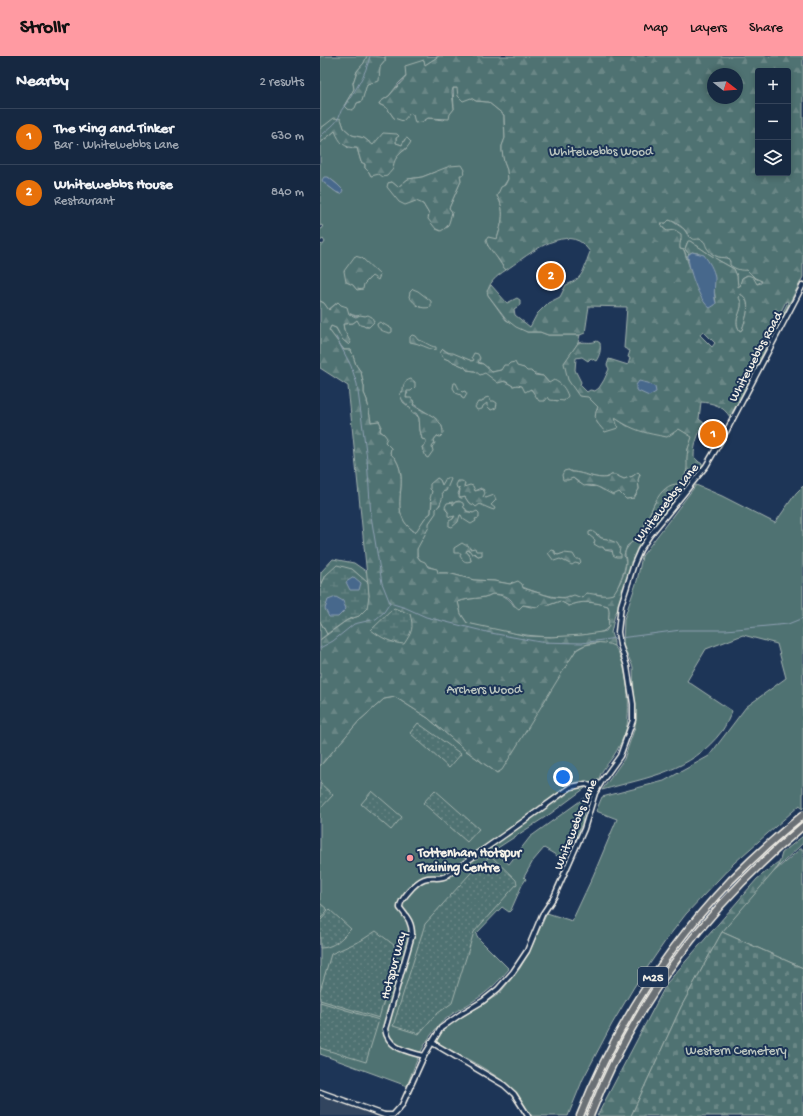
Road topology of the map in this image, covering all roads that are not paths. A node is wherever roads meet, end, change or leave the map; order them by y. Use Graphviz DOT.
graph roads {
  1 [pos="803,285"];
  2 [pos="724,436"];
  3 [pos="597,788"];
  4 [pos="803,815"];
  5 [pos="803,826"];
  6 [pos="431,1042"];
  7 [pos="424,1056"];
  8 [pos="320,1092"];
  9 [pos="386,1116"];
  10 [pos="528,1116"];
  11 [pos="580,1116"];
  12 [pos="590,1116"];
  1 -- 2 [label="street, Whitewebbs Road"];
  2 -- 3 [label="street, Whitewebbs Lane"];
  3 -- 6 [label="street, Whitewebbs Lane"];
  3 -- 7 [label="street, Hotspur Way"];
  4 -- 11 [label="highway, M25"];
  5 -- 12 [label="highway, M25"];
  6 -- 7 [label="street, Whitewebbs Lane"];
  6 -- 10 [label="street"];
  7 -- 9 [label="street, Whitewebbs Lane"];
  8 -- 9 [label="street"];
}
